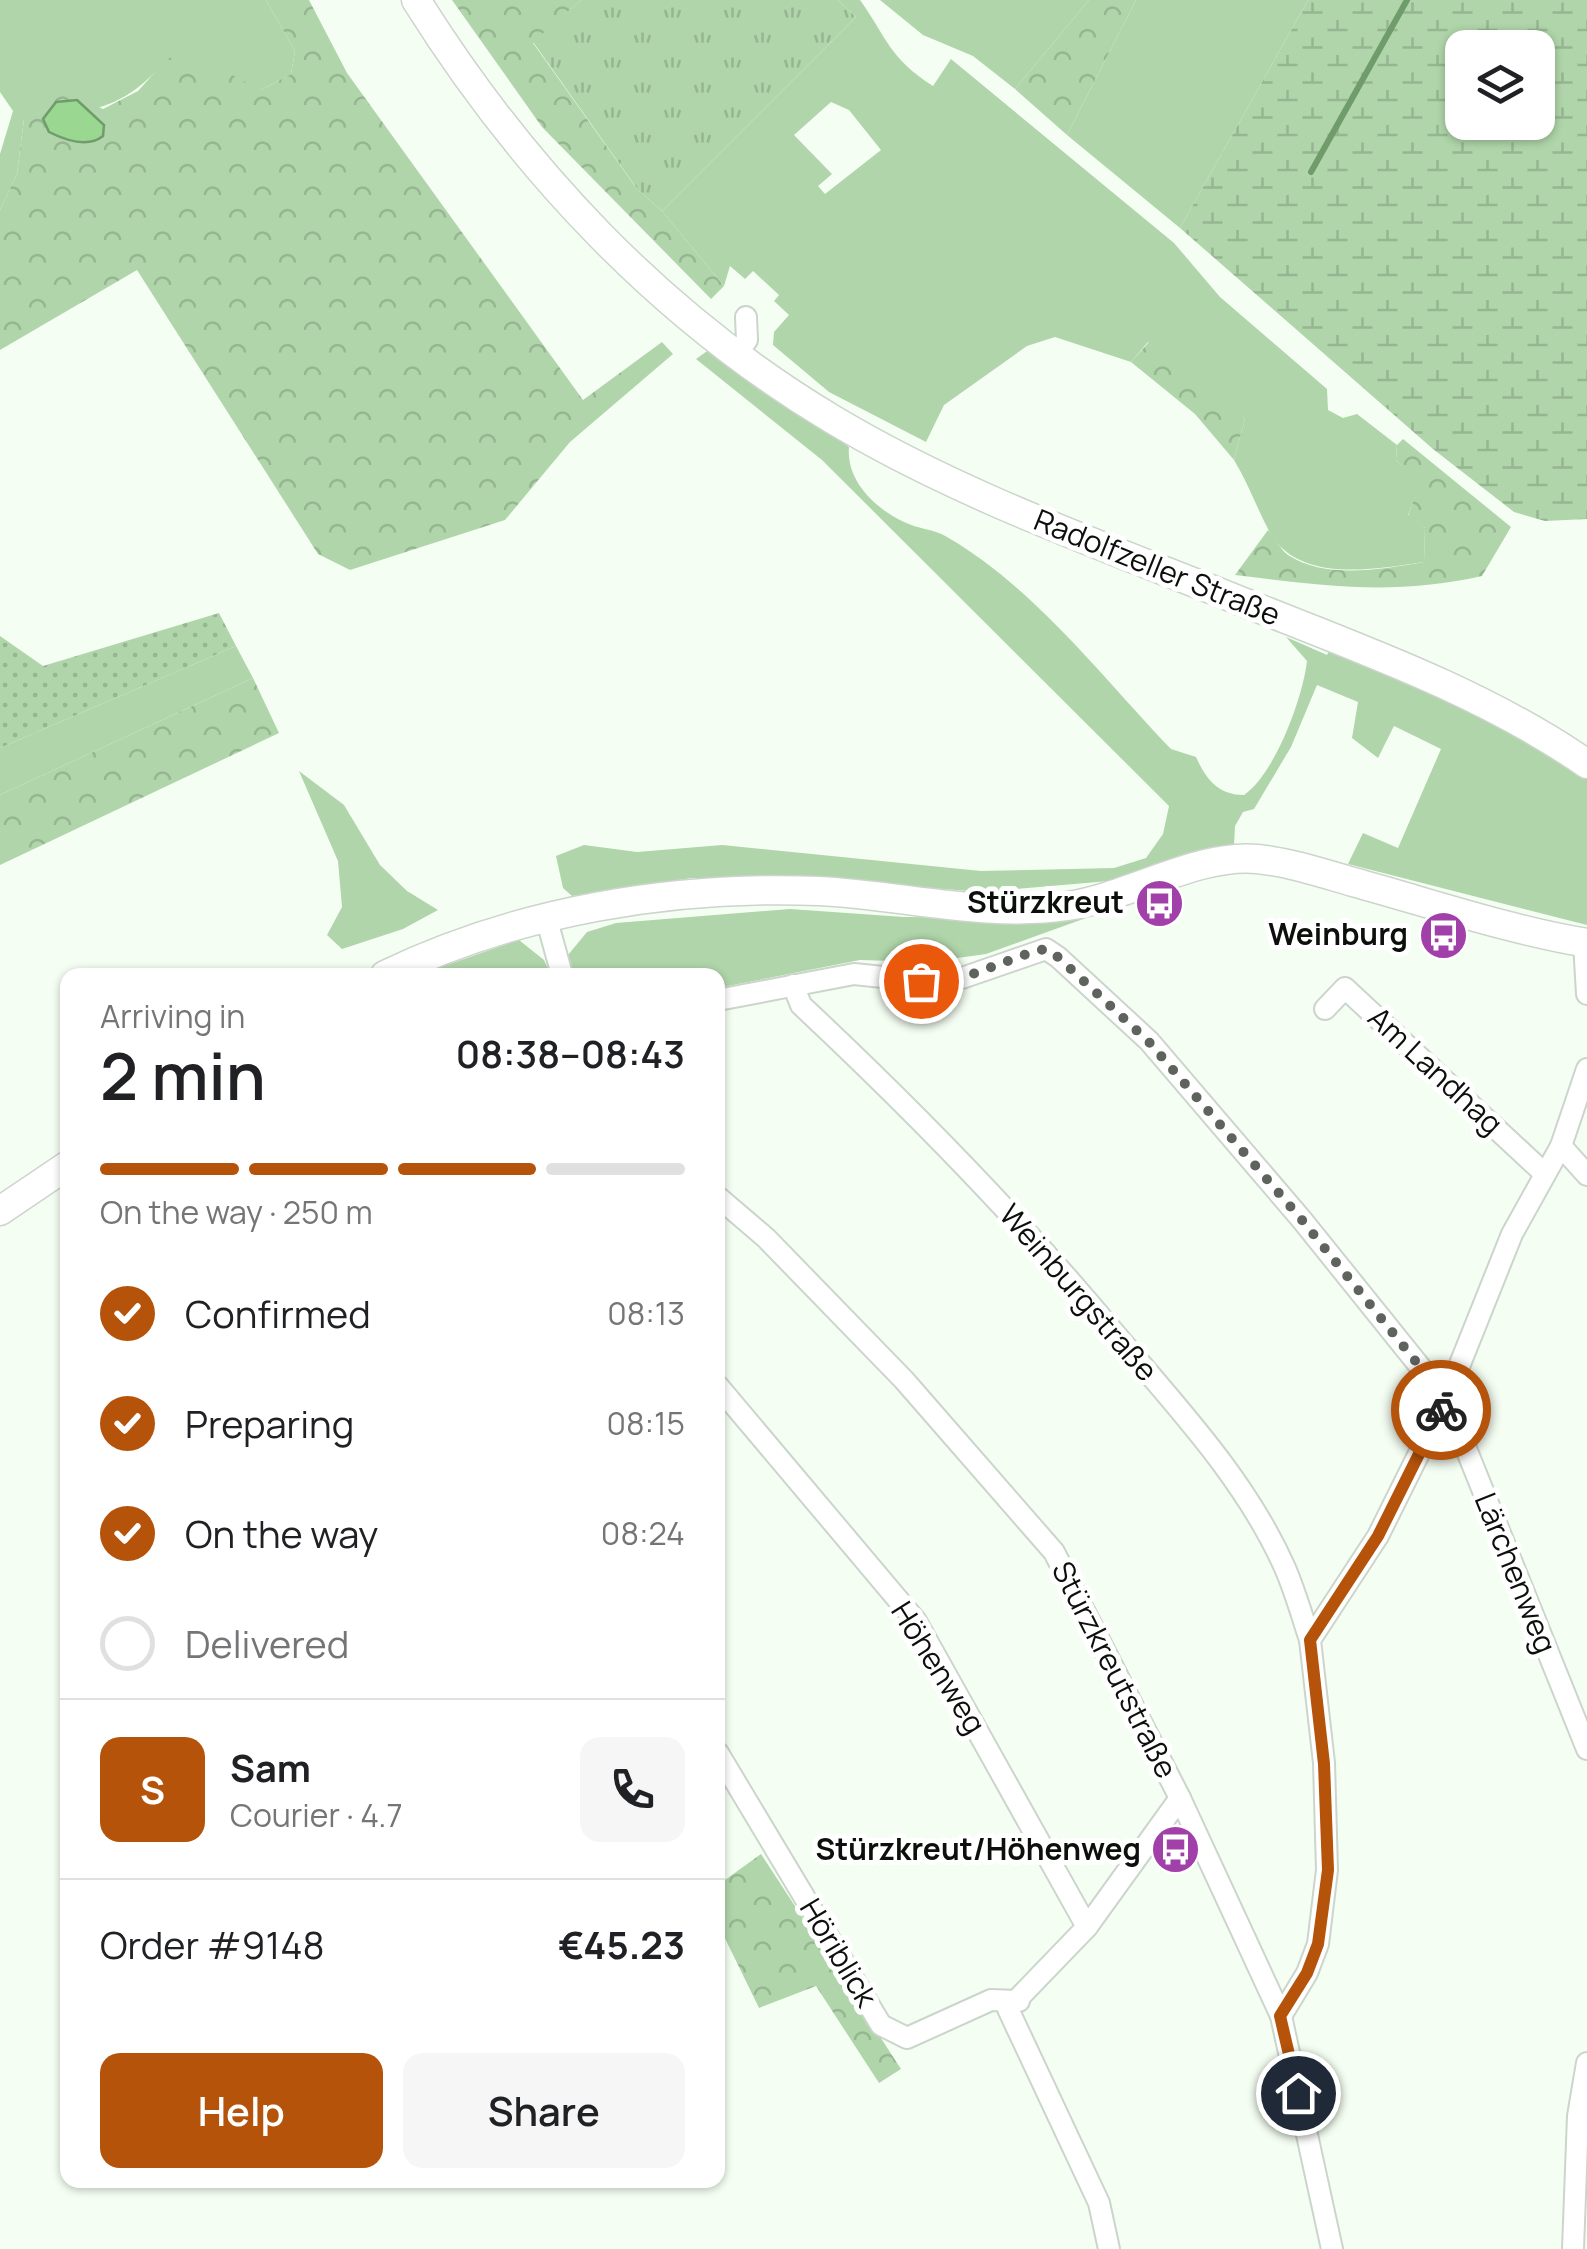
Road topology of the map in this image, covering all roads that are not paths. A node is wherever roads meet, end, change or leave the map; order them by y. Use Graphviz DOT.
graph roads {
  1 [pos="416,0"];
  2 [pos="746,316"];
  3 [pos="737,353"];
  4 [pos="1587,764"];
  5 [pos="546,917"];
  6 [pos="1586,943"];
  7 [pos="399,968"];
  8 [pos="560,968"];
  9 [pos="793,985"];
  10 [pos="1587,994"];
  11 [pos="725,999"];
  12 [pos="1325,1008"];
  13 [pos="1587,1070"];
  14 [pos="1561,1146"];
  15 [pos="60,1170"];
  16 [pos="1545,1174"];
  17 [pos="1587,1175"];
  18 [pos="725,1204"];
  19 [pos="0,1211"];
  20 [pos="725,1394"];
  21 [pos="1446,1399"];
  22 [pos="1310,1640"];
  23 [pos="1587,1749"];
  24 [pos="725,1765"];
  25 [pos="1180,1798"];
  26 [pos="1088,1927"];
  27 [pos="1019,2001"];
  28 [pos="1280,2016"];
  29 [pos="1587,2063"];
  30 [pos="1109,2249"];
  31 [pos="1332,2249"];
  32 [pos="1574,2249"];
  1 -- 3 [label="street, Radolfzeller Straße"];
  2 -- 3 [label="street"];
  3 -- 4 [label="street, Radolfzeller Straße"];
  5 -- 6 [label="street"];
  5 -- 7 [label="street"];
  5 -- 8 [label="street"];
  6 -- 10 [label="street"];
  9 -- 11 [label="street"];
  9 -- 21 [label="street, Lärchenweg"];
  9 -- 22 [label="street, Weinburgstraße"];
  12 -- 16 [label="street, Am Landhag"];
  13 -- 14 [label="street"];
  14 -- 16 [label="street"];
  14 -- 17 [label="street"];
  15 -- 19 [label="street"];
  16 -- 21 [label="street"];
  18 -- 25 [label="street, Stürzkreutstraße"];
  20 -- 26 [label="street, Höhenweg"];
  21 -- 22 [label="street"];
  21 -- 23 [label="street, Lärchenweg"];
  22 -- 28 [label="street, Weinburgstraße"];
  24 -- 27 [label="street, Höriblick"];
  25 -- 26 [label="street"];
  25 -- 28 [label="street, Stürzkreutstraße"];
  26 -- 27 [label="street"];
  27 -- 30 [label="street"];
  28 -- 31 [label="street, Stürzkreutstraße"];
  29 -- 32 [label="street"];
}
